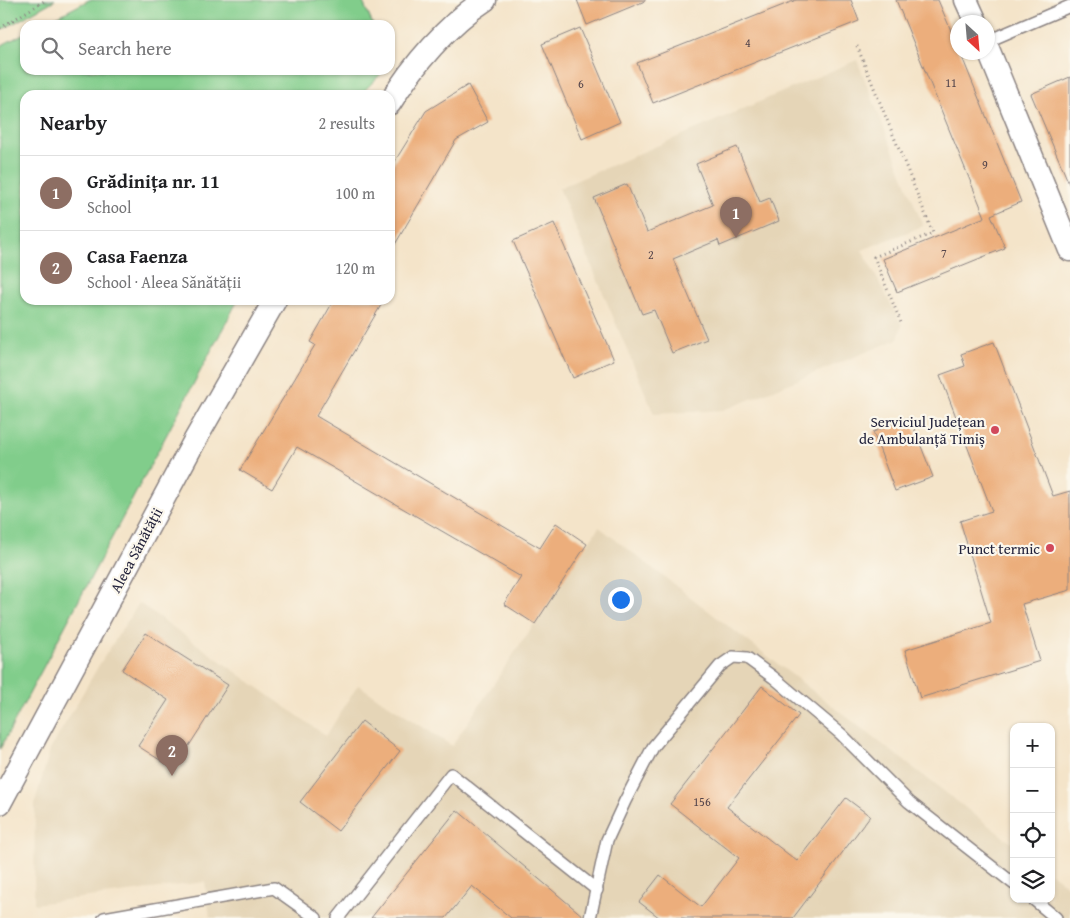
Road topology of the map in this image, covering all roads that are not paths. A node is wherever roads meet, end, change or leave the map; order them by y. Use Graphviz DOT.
graph roads {
  1 [pos="485,0"];
  2 [pos="966,0"];
  3 [pos="1070,6"];
  4 [pos="973,15"];
  5 [pos="995,38"];
  6 [pos="992,60"];
  7 [pos="395,95"];
  8 [pos="1070,250"];
  9 [pos="273,305"];
  10 [pos="0,803"];
  11 [pos="1010,881"];
  12 [pos="597,890"];
  13 [pos="1038,903"];
  14 [pos="104,918"];
  15 [pos="316,918"];
  16 [pos="338,918"];
  17 [pos="590,918"];
  18 [pos="1056,918"];
  1 -- 7 [label="street"];
  2 -- 4 [label="street"];
  3 -- 5 [label="lane"];
  6 -- 8 [label="street"];
  9 -- 10 [label="street, Aleea Sănătății"];
  11 -- 12 [label="lane"];
  12 -- 16 [label="lane"];
  12 -- 17 [label="lane"];
  13 -- 18 [label="lane"];
  14 -- 15 [label="lane"];
}
